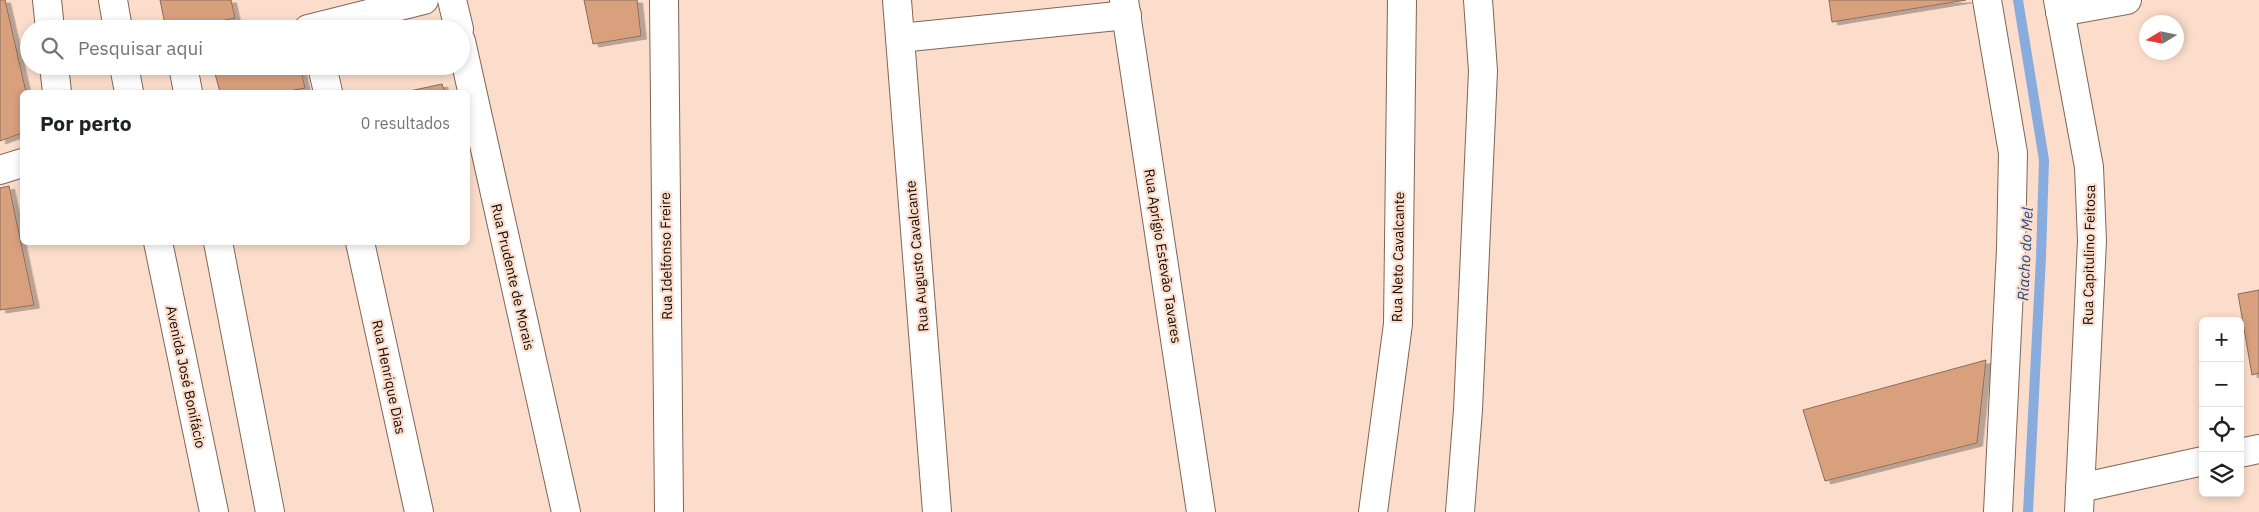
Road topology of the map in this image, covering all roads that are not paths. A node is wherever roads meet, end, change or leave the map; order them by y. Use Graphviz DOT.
graph roads {
  1 [pos="47,0"];
  2 [pos="113,0"];
  3 [pos="424,0"];
  4 [pos="452,0"];
  5 [pos="664,0"];
  6 [pos="897,0"];
  7 [pos="1402,0"];
  8 [pos="1478,0"];
  9 [pos="1987,0"];
  10 [pos="2127,0"];
  11 [pos="2059,6"];
  12 [pos="1126,8"];
  13 [pos="49,20"];
  14 [pos="116,20"];
  15 [pos="344,20"];
  16 [pos="456,20"];
  17 [pos="900,38"];
  18 [pos="55,75"];
  19 [pos="126,75"];
  20 [pos="185,75"];
  21 [pos="324,75"];
  22 [pos="469,75"];
  23 [pos="57,90"];
  24 [pos="129,90"];
  25 [pos="188,90"];
  26 [pos="328,90"];
  27 [pos="20,164"];
  28 [pos="0,170"];
  29 [pos="159,245"];
  30 [pos="219,245"];
  31 [pos="361,245"];
  32 [pos="2259,449"];
  33 [pos="2244,452"];
  34 [pos="2199,463"];
  35 [pos="2080,500"];
  36 [pos="214,512"];
  37 [pos="270,512"];
  38 [pos="419,512"];
  39 [pos="566,512"];
  40 [pos="669,512"];
  41 [pos="937,512"];
  42 [pos="1201,512"];
  43 [pos="1373,512"];
  44 [pos="1460,512"];
  45 [pos="1998,512"];
  1 -- 13 [label="street"];
  2 -- 14 [label="street"];
  3 -- 15 [label="street"];
  4 -- 16 [label="street"];
  5 -- 40 [label="street, Rua Idelfonso Freire"];
  6 -- 17 [label="street, Rua Augusto Cavalcante"];
  7 -- 43 [label="street, Rua Neto Cavalcante"];
  8 -- 44 [label="street"];
  9 -- 45 [label="street"];
  10 -- 11 [label="street"];
  11 -- 35 [label="street, Rua Capitulino Feitosa"];
  12 -- 17 [label="street"];
  12 -- 42 [label="street, Rua Aprígio Estevão Tavares"];
  17 -- 41 [label="street, Rua Augusto Cavalcante"];
  18 -- 23 [label="street"];
  19 -- 24 [label="street"];
  20 -- 25 [label="street"];
  21 -- 26 [label="street"];
  22 -- 39 [label="street, Rua Prudente de Morais"];
  27 -- 28 [label="street"];
  29 -- 36 [label="street, Avenida José Bonifácio"];
  30 -- 37 [label="street"];
  31 -- 38 [label="street, Rua Henrique Dias"];
  32 -- 33 [label="street"];
  34 -- 35 [label="street"];
}
